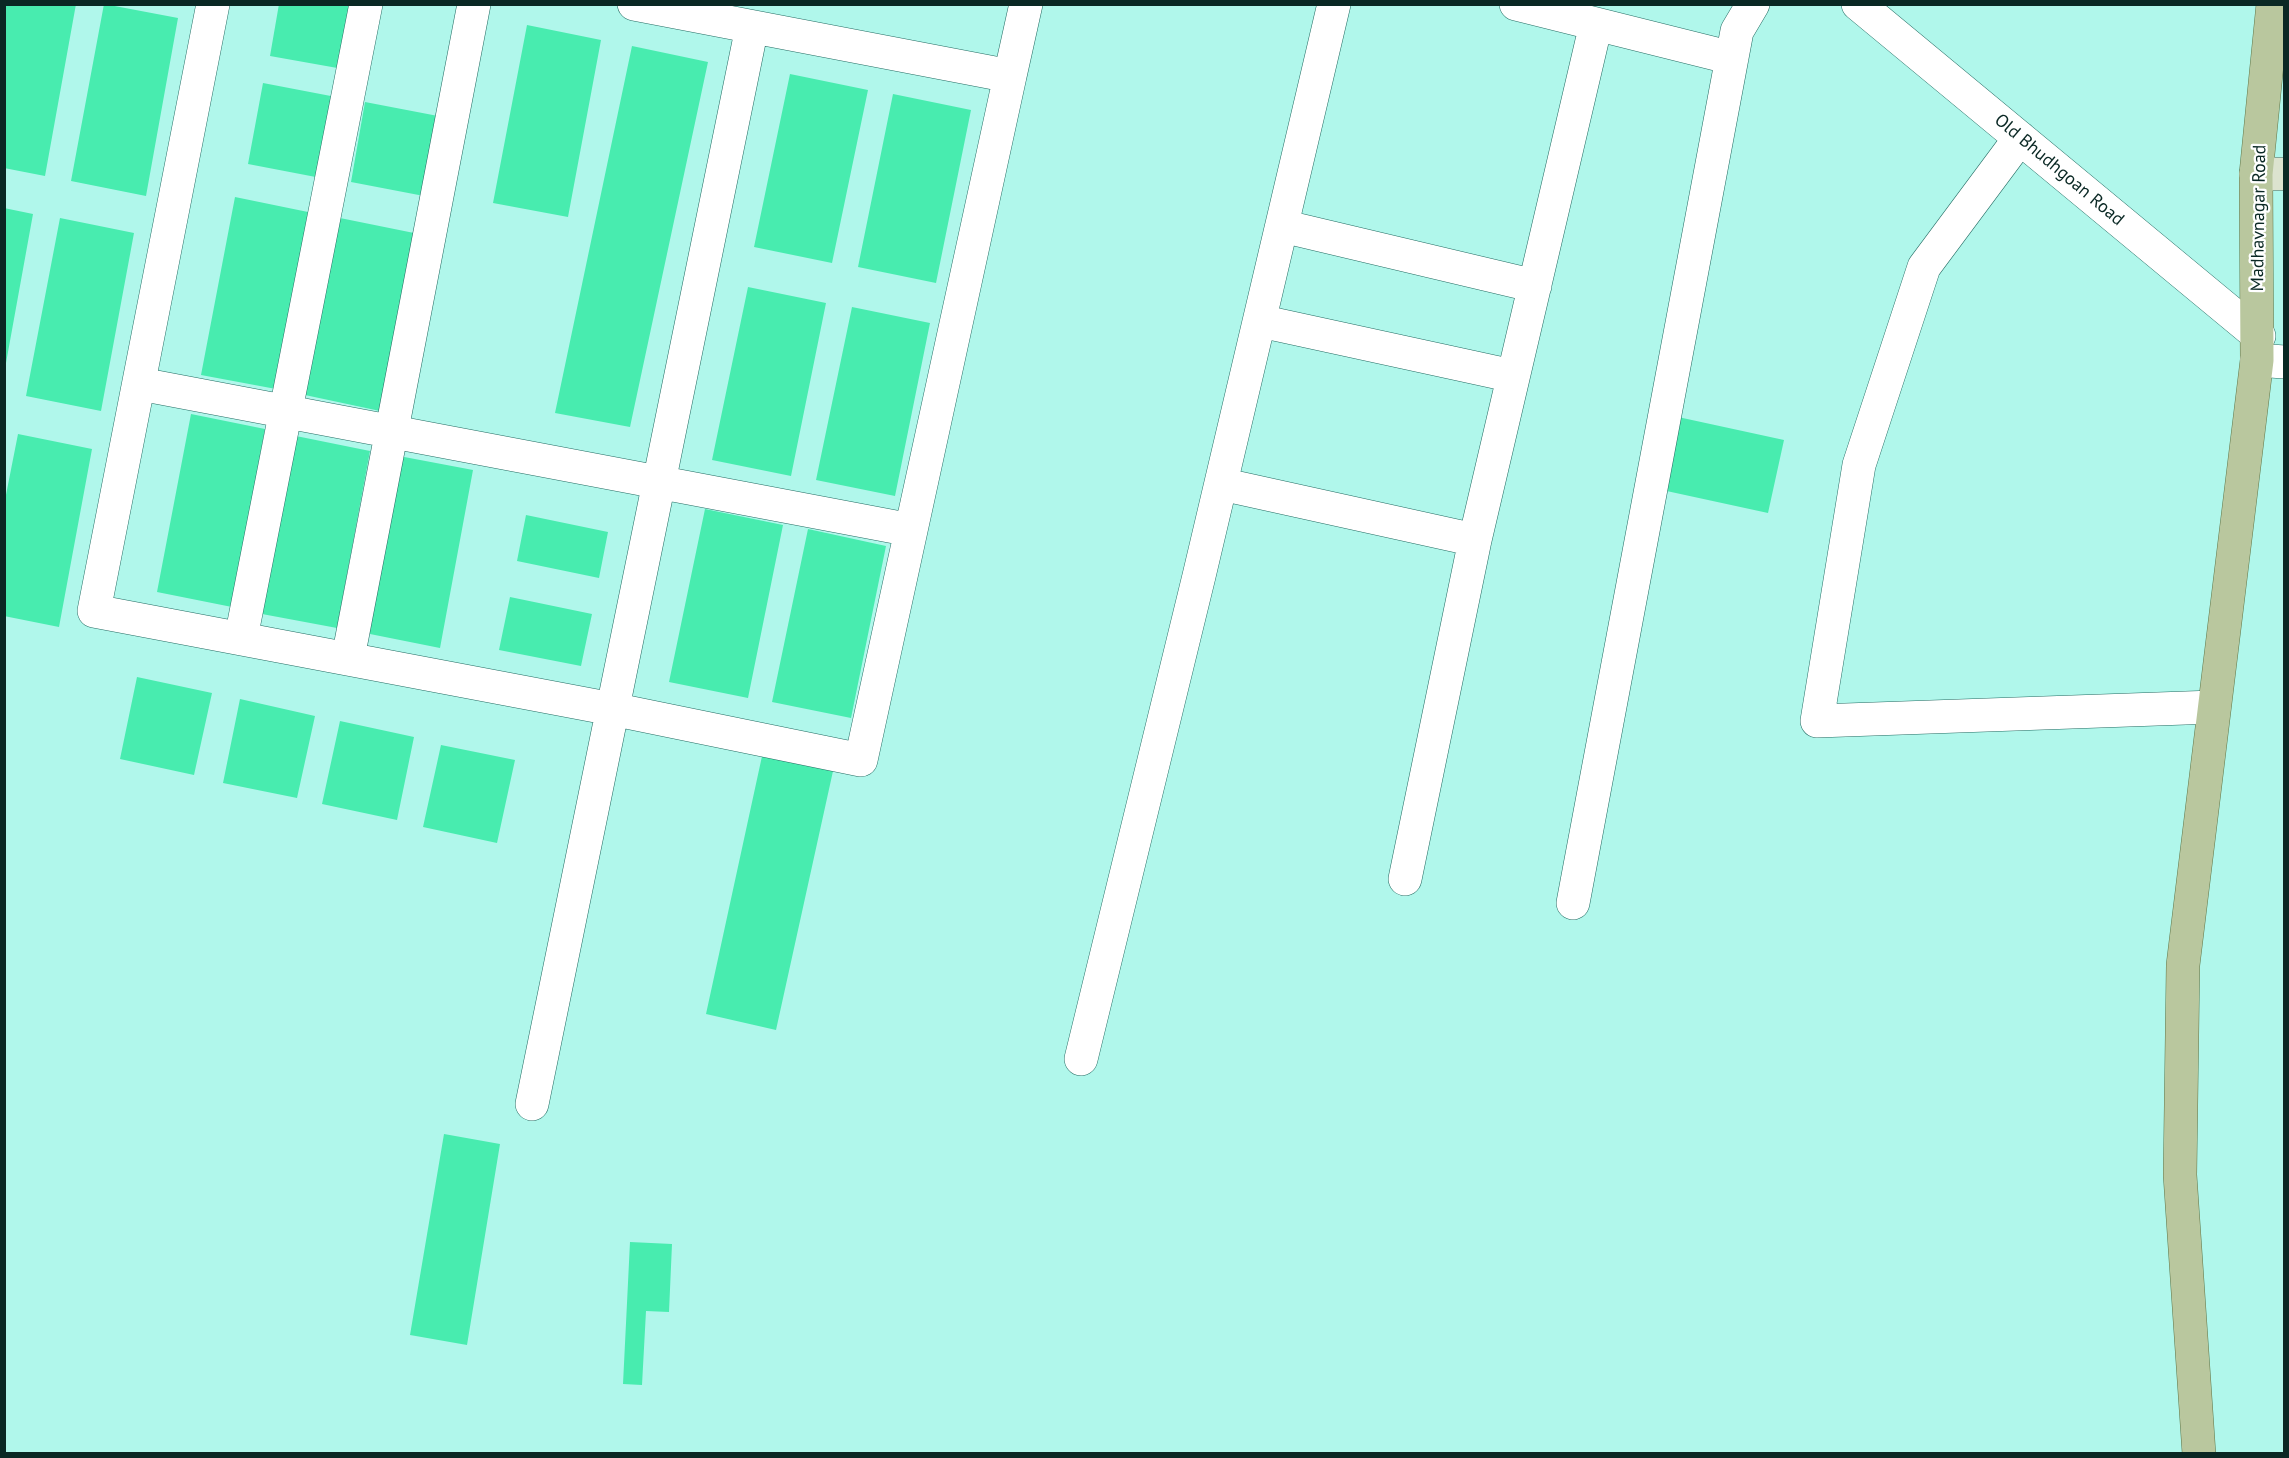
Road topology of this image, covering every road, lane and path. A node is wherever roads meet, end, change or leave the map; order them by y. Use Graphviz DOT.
graph roads {
  1 [pos="213,4"];
  2 [pos="366,4"];
  3 [pos="474,4"];
  4 [pos="634,4"];
  5 [pos="1026,4"];
  6 [pos="1334,4"];
  7 [pos="1516,4"];
  8 [pos="1754,4"];
  9 [pos="1858,4"];
  10 [pos="2273,4"];
  11 [pos="1596,24"];
  12 [pos="752,27"];
  13 [pos="1732,58"];
  14 [pos="1010,76"];
  15 [pos="2020,138"];
  16 [pos="2270,174"];
  17 [pos="1282,226"];
  18 [pos="1535,286"];
  19 [pos="1260,321"];
  20 [pos="2267,352"];
  21 [pos="1514,376"];
  22 [pos="140,384"];
  23 [pos="287,412"];
  24 [pos="393,432"];
  25 [pos="658,482"];
  26 [pos="1221,484"];
  27 [pos="911,530"];
  28 [pos="1474,540"];
  29 [pos="241,638"];
  30 [pos="348,658"];
  31 [pos="2214,707"];
  32 [pos="612,709"];
  33 [pos="1405,879"];
  34 [pos="1573,903"];
  35 [pos="1081,1059"];
  36 [pos="532,1104"];
  37 [pos="2199,1454"];
  1 -- 22 [label="street"];
  2 -- 23 [label="street"];
  3 -- 24 [label="street"];
  4 -- 12 [label="street"];
  5 -- 14 [label="street"];
  6 -- 17 [label="street"];
  7 -- 11 [label="street"];
  8 -- 13 [label="street"];
  9 -- 15 [label="street, Old Bhudhgoan Road"];
  10 -- 16 [label="main road, Madhavnagar Road"];
  11 -- 13 [label="street"];
  11 -- 18 [label="street"];
  12 -- 14 [label="street"];
  12 -- 25 [label="street"];
  13 -- 34 [label="street"];
  14 -- 27 [label="street"];
  15 -- 20 [label="street, Old Bhudhgoan Road"];
  15 -- 31 [label="street"];
  16 -- 20 [label="main road, Madhavnagar Road"];
  17 -- 18 [label="street"];
  17 -- 19 [label="street"];
  18 -- 21 [label="street"];
  19 -- 21 [label="street"];
  19 -- 26 [label="street"];
  20 -- 31 [label="main road, Madhavnagar Road"];
  21 -- 28 [label="street"];
  22 -- 23 [label="street"];
  22 -- 29 [label="street"];
  23 -- 24 [label="street"];
  23 -- 29 [label="street"];
  24 -- 25 [label="street"];
  24 -- 30 [label="street"];
  25 -- 27 [label="street"];
  25 -- 32 [label="street"];
  26 -- 28 [label="street"];
  26 -- 35 [label="street"];
  27 -- 32 [label="street"];
  28 -- 33 [label="street"];
  29 -- 30 [label="street"];
  30 -- 32 [label="street"];
  31 -- 37 [label="main road, Madhavnagar Road"];
  32 -- 36 [label="street"];
}
